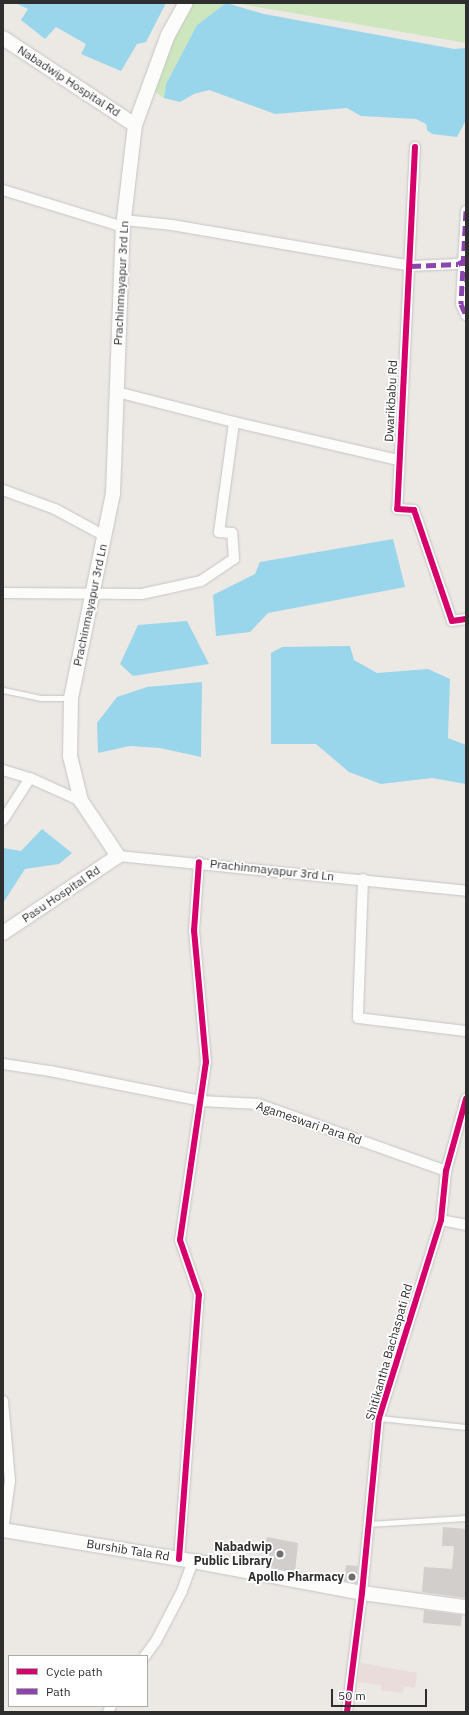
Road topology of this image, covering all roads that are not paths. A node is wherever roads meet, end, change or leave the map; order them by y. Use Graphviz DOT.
graph roads {
  1 [pos="186,3"];
  2 [pos="3,38"];
  3 [pos="135,125"];
  4 [pos="415,147"];
  5 [pos="3,190"];
  6 [pos="466,211"];
  7 [pos="123,224"];
  8 [pos="464,260"];
  9 [pos="410,266"];
  10 [pos="466,315"];
  11 [pos="117,392"];
  12 [pos="234,422"];
  13 [pos="399,460"];
  14 [pos="3,490"];
  15 [pos="105,536"];
  16 [pos="3,593"];
  17 [pos="92,595"];
  18 [pos="466,619"];
  19 [pos="3,690"];
  20 [pos="71,698"];
  21 [pos="3,770"];
  22 [pos="30,778"];
  23 [pos="81,801"];
  24 [pos="3,820"];
  25 [pos="118,856"];
  26 [pos="198,862"];
  27 [pos="363,879"];
  28 [pos="466,891"];
  29 [pos="3,933"];
  30 [pos="466,1031"];
  31 [pos="3,1064"];
  32 [pos="466,1099"];
  33 [pos="201,1101"];
  34 [pos="446,1171"];
  35 [pos="440,1220"];
  36 [pos="466,1225"];
  37 [pos="3,1401"];
  38 [pos="379,1418"];
  39 [pos="466,1427"];
  40 [pos="466,1518"];
  41 [pos="367,1524"];
  42 [pos="3,1530"];
  43 [pos="186,1560"];
  44 [pos="362,1593"];
  45 [pos="466,1607"];
  46 [pos="146,1655"];
  47 [pos="346,1712"];
  1 -- 3 [label="main road, Prachinmayapur 3rd Ln"];
  2 -- 3 [label="main road, Nabadwip Hospital Rd"];
  3 -- 7 [label="main road, Prachinmayapur 3rd Ln"];
  4 -- 9 [label="street, Dwarikbabu Rd"];
  5 -- 7 [label="street"];
  6 -- 8 [label="street"];
  7 -- 9 [label="street"];
  7 -- 11 [label="main road, Prachinmayapur 3rd Ln"];
  8 -- 9 [label="street"];
  8 -- 10 [label="street"];
  9 -- 13 [label="street, Dwarikbabu Rd"];
  11 -- 12 [label="street"];
  11 -- 15 [label="main road, Prachinmayapur 3rd Ln"];
  12 -- 13 [label="street"];
  12 -- 17 [label="street"];
  13 -- 18 [label="street, Dwarikbabu Rd"];
  14 -- 15 [label="street"];
  15 -- 17 [label="main road, Prachinmayapur 3rd Ln"];
  16 -- 17 [label="street"];
  17 -- 20 [label="main road, Prachinmayapur 3rd Ln"];
  19 -- 20 [label="lane"];
  20 -- 23 [label="main road, Prachinmayapur 3rd Ln"];
  21 -- 22 [label="street"];
  22 -- 23 [label="street"];
  22 -- 24 [label="street"];
  23 -- 25 [label="main road, Prachinmayapur 3rd Ln"];
  25 -- 26 [label="street, Prachinmayapur 3rd Ln"];
  25 -- 29 [label="main road, Pasu Hospital Rd"];
  26 -- 27 [label="street, Prachinmayapur 3rd Ln"];
  26 -- 33 [label="street"];
  27 -- 28 [label="street, Prachinmayapur 3rd Ln"];
  27 -- 30 [label="street"];
  31 -- 33 [label="street, Agameswari Para Rd"];
  32 -- 34 [label="street, Shitikantha Bachaspati Rd"];
  33 -- 34 [label="street, Agameswari Para Rd"];
  33 -- 43 [label="street"];
  34 -- 35 [label="street, Shitikantha Bachaspati Rd"];
  35 -- 36 [label="street"];
  35 -- 38 [label="street, Shitikantha Bachaspati Rd"];
  37 -- 42 [label="street"];
  38 -- 39 [label="lane"];
  38 -- 41 [label="street, Shitikantha Bachaspati Rd"];
  40 -- 41 [label="lane"];
  41 -- 44 [label="street, Shitikantha Bachaspati Rd"];
  42 -- 43 [label="main road, Burshib Tala Rd"];
  43 -- 44 [label="main road, Burshib Tala Rd"];
  43 -- 46 [label="street"];
  44 -- 45 [label="main road, Burshib Tala Rd"];
  44 -- 47 [label="street, Shitikantha Bachaspati Rd"];
}
